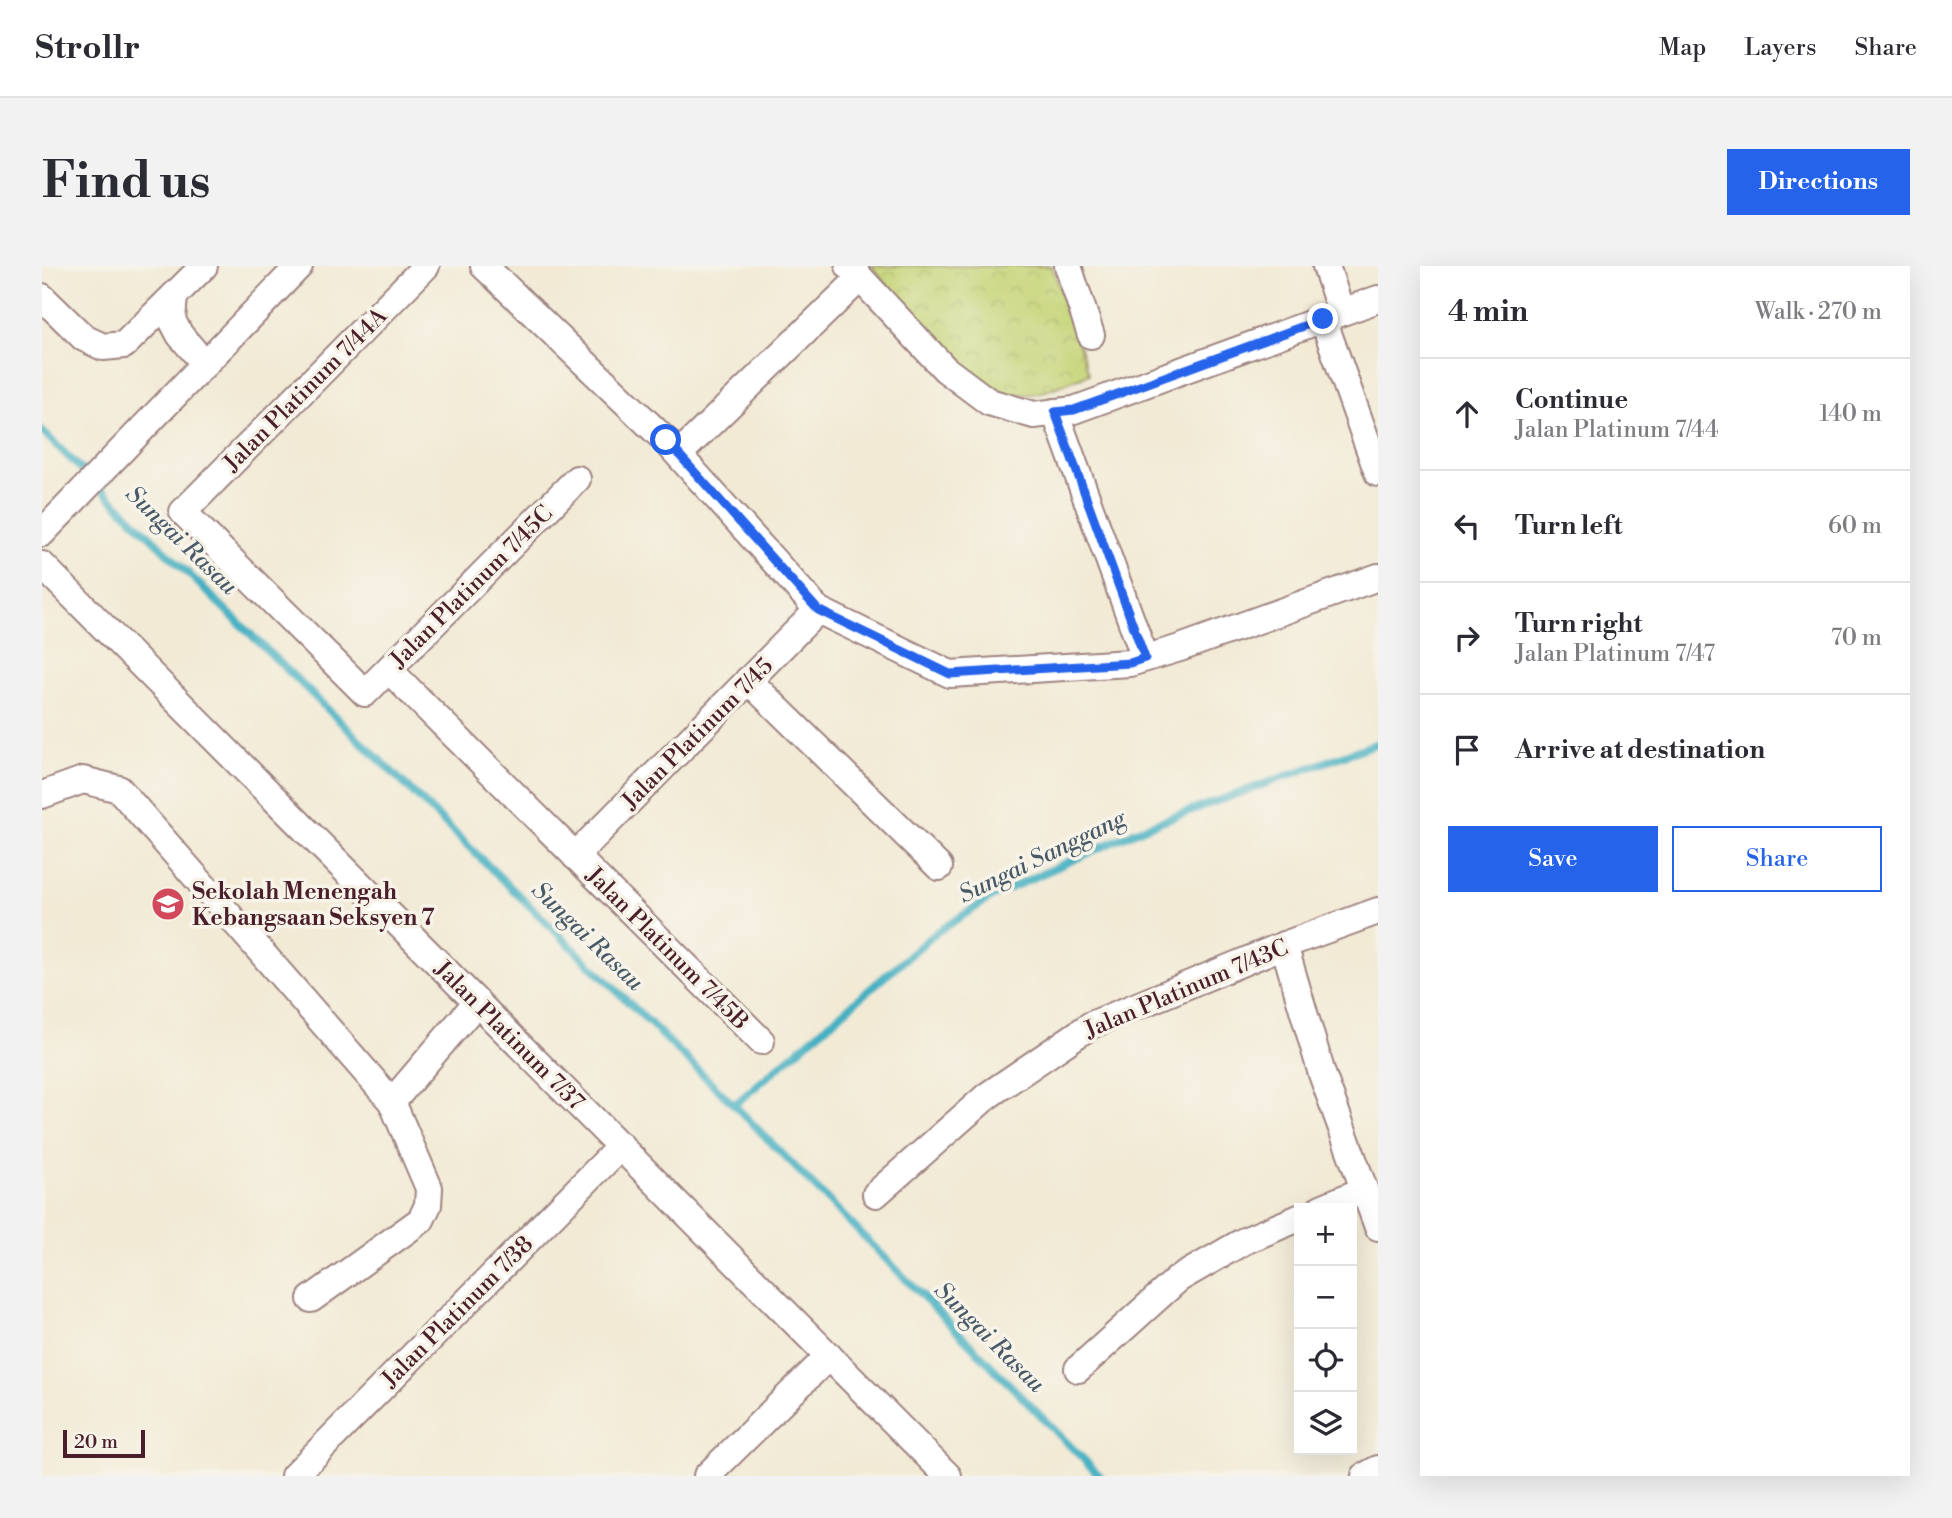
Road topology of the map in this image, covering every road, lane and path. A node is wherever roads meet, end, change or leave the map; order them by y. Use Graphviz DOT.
graph roads {
  1 [pos="204,266"];
  2 [pos="299,266"];
  3 [pos="426,266"];
  4 [pos="484,266"];
  5 [pos="1068,266"];
  6 [pos="1326,266"];
  7 [pos="855,272"];
  8 [pos="174,296"];
  9 [pos="42,297"];
  10 [pos="1378,299"];
  11 [pos="1332,316"];
  12 [pos="1091,335"];
  13 [pos="132,337"];
  14 [pos="199,370"];
  15 [pos="1055,412"];
  16 [pos="679,454"];
  17 [pos="1378,473"];
  18 [pos="577,479"];
  19 [pos="42,533"];
  20 [pos="42,565"];
  21 [pos="1378,577"];
  22 [pos="818,610"];
  23 [pos="1145,658"];
  24 [pos="389,670"];
  25 [pos="748,681"];
  26 [pos="365,693"];
  27 [pos="42,795"];
  28 [pos="575,856"];
  29 [pos="939,867"];
  30 [pos="1378,911"];
  31 [pos="1284,945"];
  32 [pos="477,1002"];
  33 [pos="761,1041"];
  34 [pos="392,1102"];
  35 [pos="621,1146"];
  36 [pos="1366,1172"];
  37 [pos="876,1194"];
  38 [pos="1327,1203"];
  39 [pos="1294,1219"];
  40 [pos="1378,1227"];
  41 [pos="311,1299"];
  42 [pos="829,1356"];
  43 [pos="1078,1369"];
  44 [pos="1378,1469"];
  45 [pos="293,1476"];
  46 [pos="707,1476"];
  47 [pos="948,1476"];
  48 [pos="1365,1476"];
  1 -- 8 [label="street"];
  2 -- 14 [label="street"];
  3 -- 26 [label="street, Jalan Platinum 7/44A"];
  4 -- 16 [label="street"];
  5 -- 12 [label="street"];
  6 -- 11 [label="street"];
  7 -- 15 [label="street"];
  7 -- 16 [label="street"];
  8 -- 13 [label="street"];
  8 -- 14 [label="street"];
  9 -- 13 [label="street"];
  10 -- 11 [label="street"];
  11 -- 15 [label="street"];
  11 -- 17 [label="street"];
  13 -- 14 [label="street"];
  14 -- 19 [label="street"];
  15 -- 23 [label="street"];
  16 -- 22 [label="street"];
  18 -- 24 [label="street, Jalan Platinum 7/45C"];
  20 -- 32 [label="street, Jalan Platinum 7/37"];
  21 -- 23 [label="street"];
  22 -- 23 [label="street"];
  22 -- 25 [label="street, Jalan Platinum 7/45"];
  24 -- 26 [label="street, Jalan Platinum 7/45C"];
  24 -- 28 [label="street, Jalan Platinum 7/45B"];
  25 -- 28 [label="street, Jalan Platinum 7/45"];
  25 -- 29 [label="street"];
  27 -- 34 [label="street"];
  28 -- 33 [label="street, Jalan Platinum 7/45B"];
  30 -- 31 [label="street, Jalan Platinum 7/43C"];
  31 -- 36 [label="street"];
  31 -- 37 [label="street, Jalan Platinum 7/43C"];
  32 -- 34 [label="street"];
  32 -- 35 [label="street, Jalan Platinum 7/37"];
  34 -- 41 [label="street"];
  35 -- 42 [label="street, Jalan Platinum 7/37"];
  35 -- 45 [label="street, Jalan Platinum 7/38"];
  36 -- 38 [label="street"];
  36 -- 40 [label="street"];
  39 -- 43 [label="street"];
  42 -- 46 [label="street"];
  42 -- 47 [label="street, Jalan Platinum 7/37"];
  44 -- 48 [label="street"];
}
